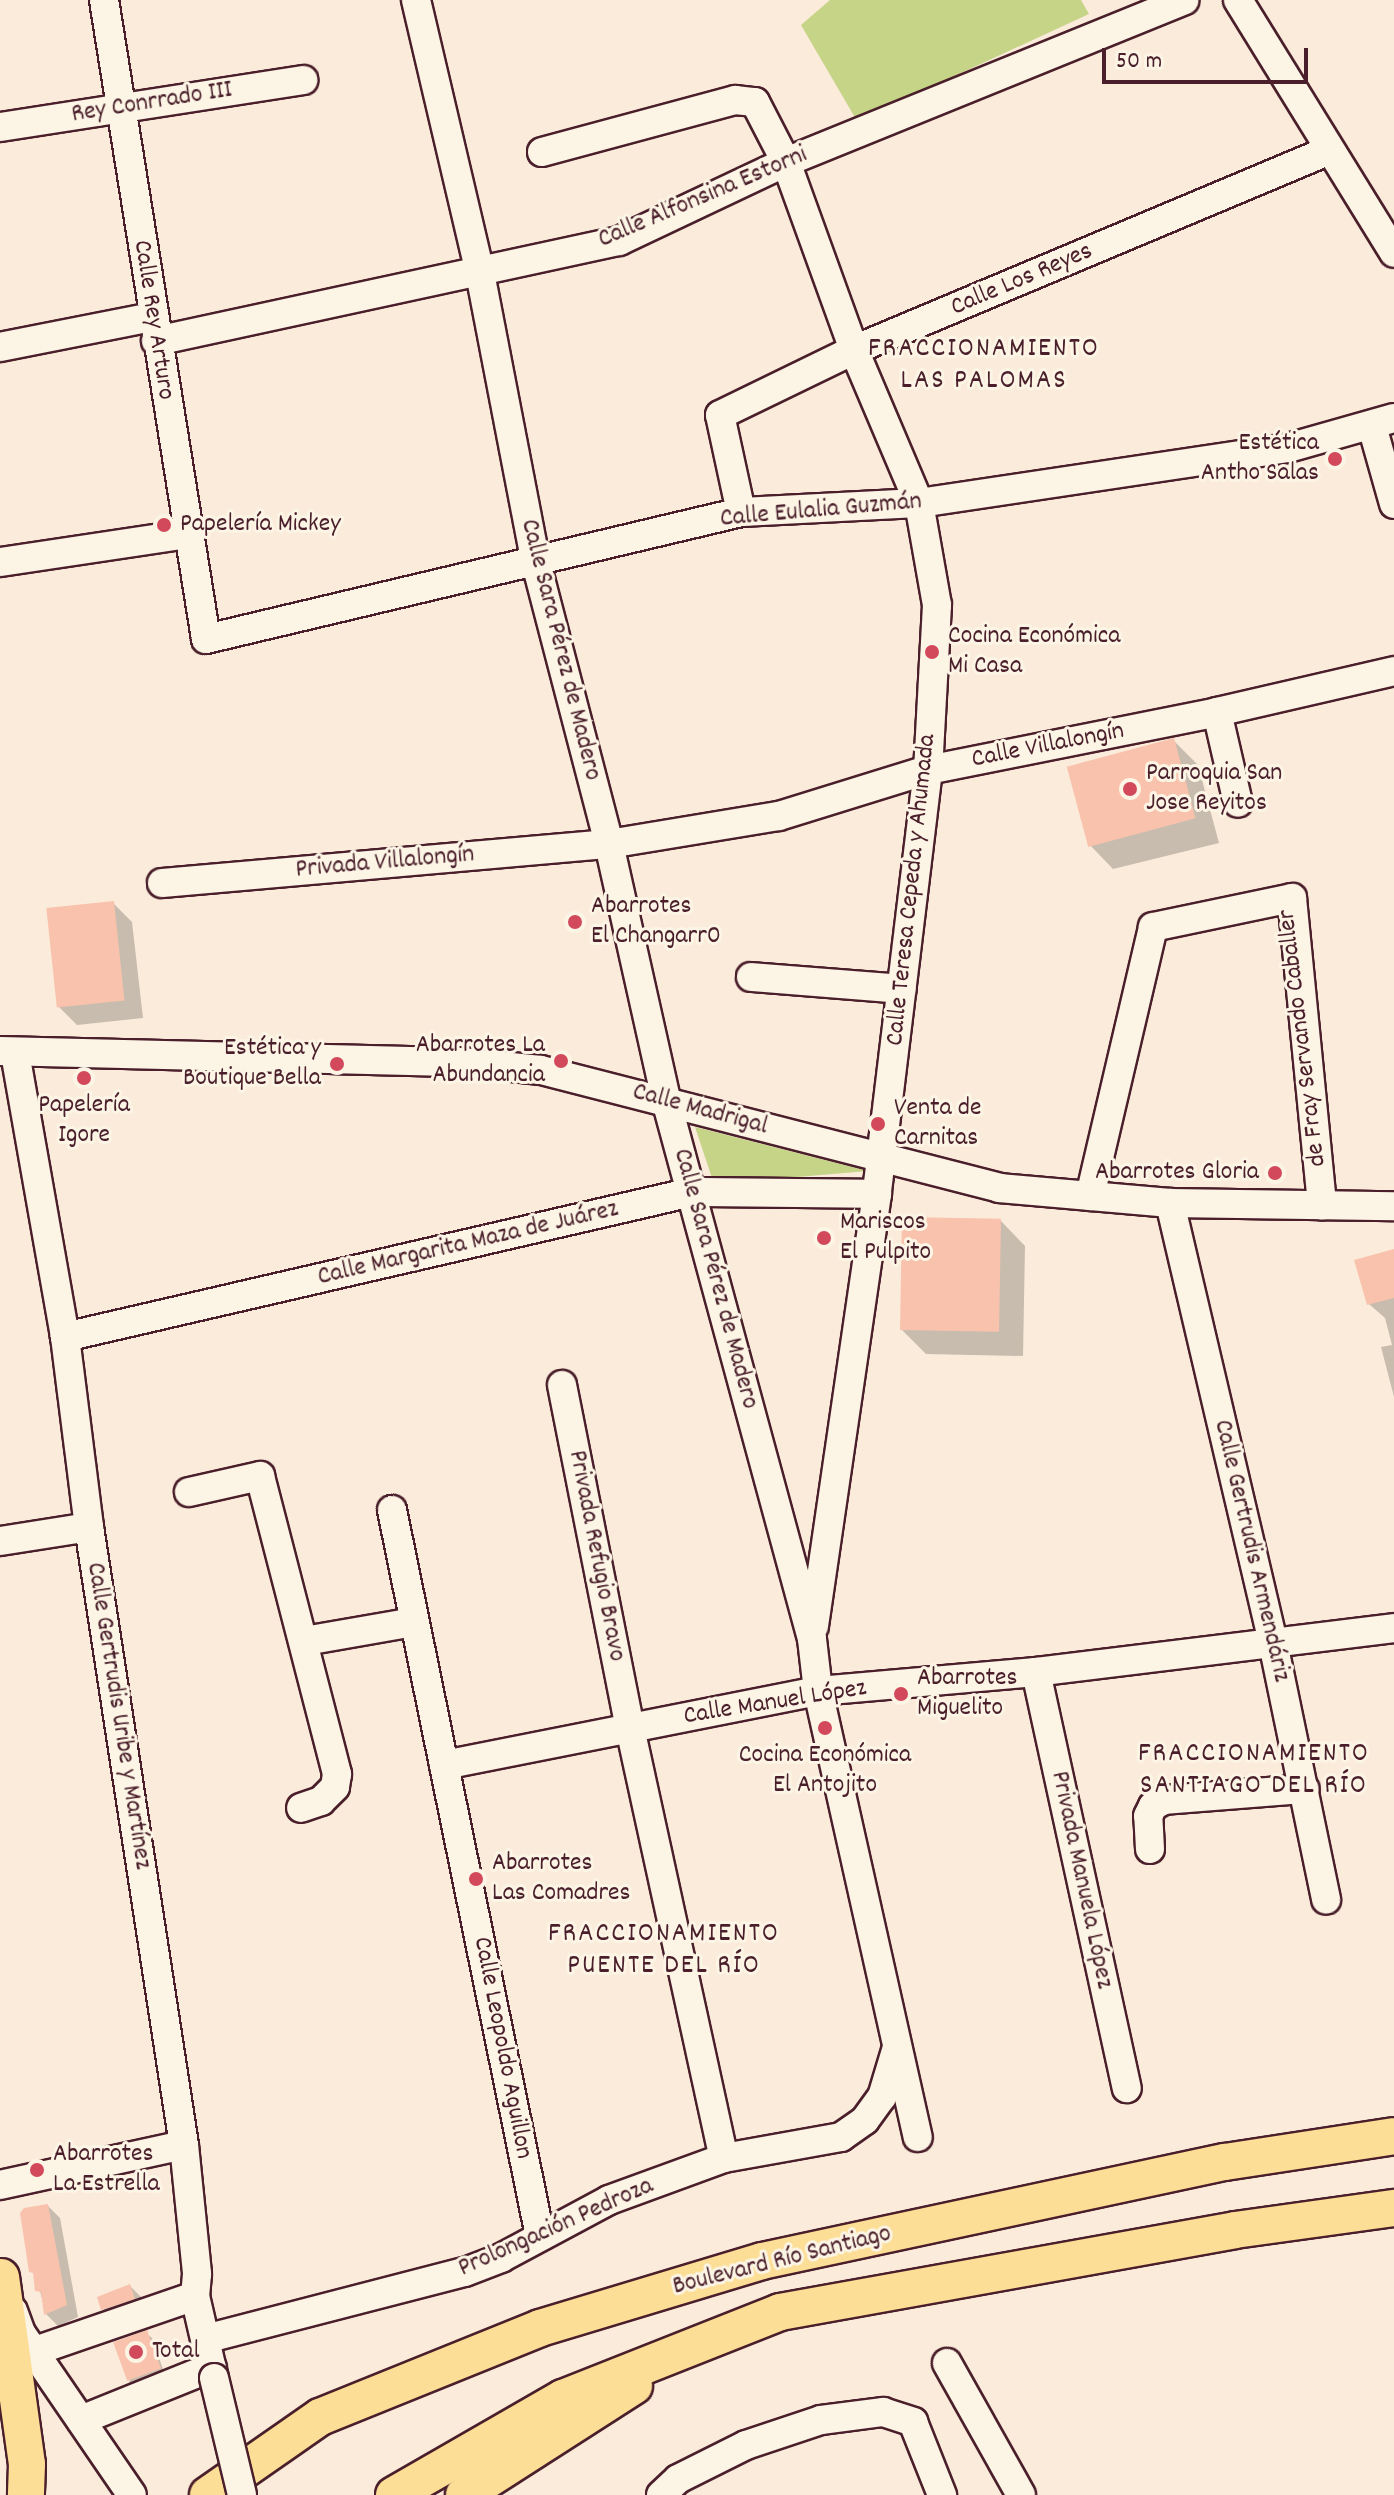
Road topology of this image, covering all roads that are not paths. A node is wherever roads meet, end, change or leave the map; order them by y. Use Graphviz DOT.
graph roads {
  1 [pos="104,0"];
  2 [pos="416,0"];
  3 [pos="1184,0"];
  4 [pos="1238,0"];
  5 [pos="303,80"];
  6 [pos="122,108"];
  7 [pos="0,127"];
  8 [pos="1330,150"];
  9 [pos="542,152"];
  10 [pos="786,162"];
  11 [pos="1394,253"];
  12 [pos="480,273"];
  13 [pos="154,329"];
  14 [pos="0,347"];
  15 [pos="854,350"];
  16 [pos="1383,422"];
  17 [pos="919,503"];
  18 [pos="1394,504"];
  19 [pos="741,512"];
  20 [pos="188,534"];
  21 [pos="0,562"];
  22 [pos="536,563"];
  23 [pos="206,639"];
  24 [pos="1394,671"];
  25 [pos="1217,712"];
  26 [pos="928,770"];
  27 [pos="1238,803"];
  28 [pos="609,844"];
  29 [pos="162,883"];
  30 [pos="751,977"];
  31 [pos="902,989"];
  32 [pos="7,1052"];
  33 [pos="666,1100"];
  34 [pos="882,1157"];
  35 [pos="692,1192"];
  36 [pos="877,1194"];
  37 [pos="1090,1196"];
  38 [pos="1170,1203"];
  39 [pos="1322,1206"];
  40 [pos="1394,1206"];
  41 [pos="65,1337"];
  42 [pos="562,1385"];
  43 [pos="189,1492"];
  44 [pos="392,1510"];
  45 [pos="89,1527"];
  46 [pos="0,1541"];
  47 [pos="414,1622"];
  48 [pos="1394,1628"];
  49 [pos="812,1639"];
  50 [pos="305,1641"];
  51 [pos="1273,1643"];
  52 [pos="1036,1672"];
  53 [pos="818,1691"];
  54 [pos="630,1728"];
  55 [pos="444,1765"];
  56 [pos="1305,1789"];
  57 [pos="301,1808"];
  58 [pos="1150,1849"];
  59 [pos="1326,1900"];
  60 [pos="898,2042"];
  61 [pos="1127,2088"];
  62 [pos="1394,2136"];
  63 [pos="918,2137"];
  64 [pos="184,2145"];
  65 [pos="724,2158"];
  66 [pos="0,2185"];
  67 [pos="1394,2208"];
  68 [pos="540,2236"];
  69 [pos="0,2275"];
  70 [pos="195,2296"];
  71 [pos="205,2339"];
  72 [pos="691,2348"];
  73 [pos="35,2351"];
  74 [pos="947,2363"];
  75 [pos="213,2373"];
  76 [pos="86,2429"];
  77 [pos="26,2495"];
  78 [pos="132,2495"];
  79 [pos="208,2495"];
  80 [pos="242,2495"];
  81 [pos="394,2495"];
  82 [pos="464,2495"];
  83 [pos="661,2495"];
  84 [pos="942,2495"];
  85 [pos="1021,2495"];
  1 -- 6 [label="street, Calle Rey Arturo"];
  2 -- 12 [label="street, Calle Sara Pérez de Madero"];
  3 -- 10 [label="street, Calle Alfonsina Estorni"];
  4 -- 8 [label="street"];
  5 -- 6 [label="street, Rey Conrrado III"];
  6 -- 7 [label="street, Rey Conrrado III"];
  6 -- 13 [label="street, Calle Rey Arturo"];
  8 -- 11 [label="street"];
  8 -- 15 [label="street, Calle Los Reyes"];
  9 -- 10 [label="street, Calle Teresa Cepeda y Ahumada"];
  10 -- 12 [label="street, Calle Alfonsina Estorni"];
  10 -- 15 [label="street, Calle Teresa Cepeda y Ahumada"];
  12 -- 13 [label="street, Calle Alfonsina Estorni"];
  12 -- 22 [label="street, Calle Sara Pérez de Madero"];
  13 -- 14 [label="street, Calle Alfonsina Estorni"];
  13 -- 20 [label="street, Calle Rey Arturo"];
  15 -- 17 [label="street, Calle Teresa Cepeda y Ahumada"];
  15 -- 19 [label="street, Calle Los Reyes"];
  16 -- 17 [label="street, Calle Eulalia Guzmán"];
  16 -- 18 [label="street"];
  17 -- 19 [label="street, Calle Eulalia Guzmán"];
  17 -- 26 [label="street, Calle Teresa Cepeda y Ahumada"];
  19 -- 22 [label="street, Calle Eulalia Guzmán"];
  20 -- 21 [label="street"];
  20 -- 23 [label="street, Calle Rey Arturo"];
  22 -- 23 [label="street, Calle Eulalia Guzmán"];
  22 -- 28 [label="street, Calle Sara Pérez de Madero"];
  24 -- 25 [label="street, Calle Villalongín"];
  25 -- 26 [label="street, Calle Villalongín"];
  25 -- 27 [label="street"];
  26 -- 28 [label="street, Calle Villalongín"];
  26 -- 31 [label="street, Calle Teresa Cepeda y Ahumada"];
  28 -- 29 [label="street, Privada Villalongín"];
  28 -- 33 [label="street, Calle Sara Pérez de Madero"];
  30 -- 31 [label="street"];
  31 -- 34 [label="street, Calle Teresa Cepeda y Ahumada"];
  32 -- 33 [label="street, Calle Madrigal"];
  32 -- 41 [label="street, Calle Gertrudis Uribe y Martínez"];
  33 -- 34 [label="street, Calle Madrigal"];
  33 -- 35 [label="street, Calle Sara Pérez de Madero"];
  34 -- 36 [label="street, Calle Teresa Cepeda y Ahumada"];
  34 -- 37 [label="street, Calle Madrigal"];
  35 -- 36 [label="street, Calle Margarita Maza de Juárez"];
  35 -- 41 [label="street, Calle Margarita Maza de Juárez"];
  35 -- 49 [label="street, Calle Sara Pérez de Madero"];
  36 -- 49 [label="street, Calle Teresa Cepeda y Ahumada"];
  37 -- 38 [label="street, Calle Madrigal"];
  37 -- 39 [label="street, de Fray Servando Caballer"];
  38 -- 39 [label="street, Calle Madrigal"];
  38 -- 51 [label="street, Calle Gertrudis Armendáriz"];
  39 -- 40 [label="street, Calle Madrigal"];
  41 -- 45 [label="street, Calle Gertrudis Uribe y Martínez"];
  42 -- 54 [label="street, Privada Refugio Bravo"];
  43 -- 50 [label="street"];
  44 -- 47 [label="street, Calle Leopoldo Aguillon"];
  45 -- 46 [label="street"];
  45 -- 64 [label="street, Calle Gertrudis Uribe y Martínez"];
  47 -- 50 [label="street"];
  47 -- 55 [label="street, Calle Leopoldo Aguillon"];
  48 -- 51 [label="street, Calle Manuel López"];
  49 -- 53 [label="street, Calle Sara Pérez de Madero"];
  50 -- 57 [label="street"];
  51 -- 52 [label="street, Calle Manuel López"];
  51 -- 56 [label="street, Calle Gertrudis Armendáriz"];
  52 -- 53 [label="street, Calle Manuel López"];
  52 -- 61 [label="street, Privada Manuela López"];
  53 -- 54 [label="street, Calle Manuel López"];
  53 -- 60 [label="street, Calle Sara Pérez de Madero"];
  54 -- 55 [label="street, Calle Manuel López"];
  54 -- 65 [label="street, Privada Refugio Bravo"];
  55 -- 68 [label="street, Calle Leopoldo Aguillon"];
  56 -- 58 [label="street"];
  56 -- 59 [label="street, Calle Gertrudis Armendáriz"];
  60 -- 63 [label="street, Calle Sara Pérez de Madero"];
  60 -- 65 [label="street, Prolongación Pedroza"];
  62 -- 79 [label="main road, Boulevard Río Santiago"];
  64 -- 66 [label="street"];
  64 -- 70 [label="street, Calle Gertrudis Uribe y Martínez"];
  65 -- 68 [label="street, Prolongación Pedroza"];
  67 -- 72 [label="main road, Boulevard Río Santiago"];
  68 -- 71 [label="street, Prolongación Pedroza"];
  69 -- 73 [label="street"];
  69 -- 77 [label="main road"];
  70 -- 71 [label="street, Calle Gertrudis Uribe y Martínez"];
  70 -- 73 [label="street"];
  71 -- 75 [label="street, Calle Gertrudis Uribe y Martínez"];
  72 -- 81 [label="main road, Boulevard Río Santiago"];
  72 -- 82 [label="main road"];
  73 -- 76 [label="street"];
  74 -- 85 [label="street"];
  75 -- 76 [label="street"];
  75 -- 80 [label="street, Calle Gertrudis Uribe y Martínez, bridge"];
  76 -- 78 [label="street"];
  83 -- 84 [label="street"];
}
